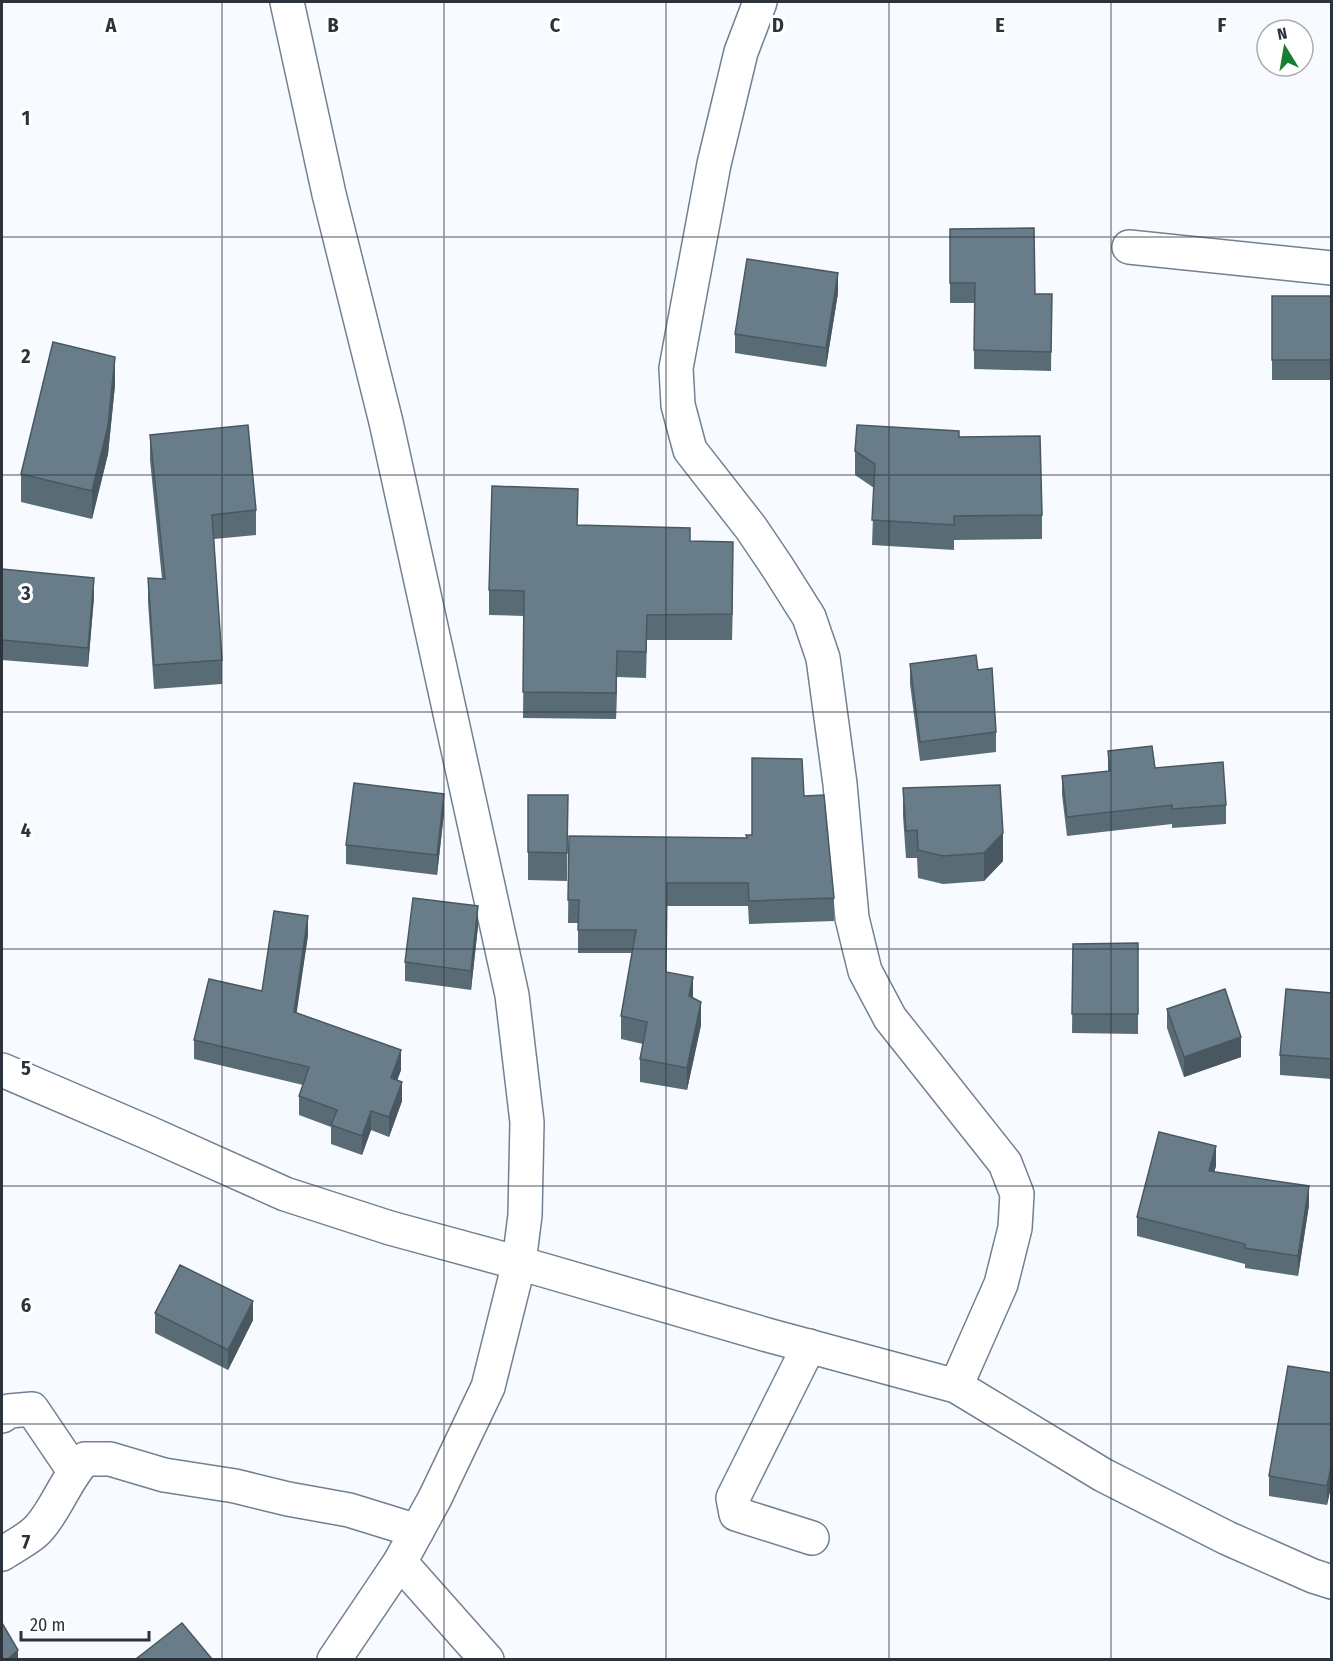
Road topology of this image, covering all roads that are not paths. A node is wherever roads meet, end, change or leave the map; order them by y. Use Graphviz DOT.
graph roads {
  1 [pos="287,2"];
  2 [pos="760,2"];
  3 [pos="1129,247"];
  4 [pos="1332,268"];
  5 [pos="2,1070"];
  6 [pos="519,1263"];
  7 [pos="809,1346"];
  8 [pos="956,1386"];
  9 [pos="4,1409"];
  10 [pos="74,1471"];
  11 [pos="417,1531"];
  12 [pos="812,1538"];
  13 [pos="2,1554"];
  14 [pos="400,1562"];
  15 [pos="1332,1582"];
  16 [pos="334,1659"];
  17 [pos="487,1659"];
  1 -- 6 [label="street"];
  2 -- 8 [label="street"];
  3 -- 4 [label="street"];
  5 -- 6 [label="street"];
  6 -- 7 [label="street"];
  6 -- 11 [label="street"];
  7 -- 8 [label="street"];
  7 -- 12 [label="street"];
  8 -- 15 [label="street"];
  9 -- 10 [label="street"];
  10 -- 11 [label="street"];
  10 -- 13 [label="street"];
  11 -- 14 [label="street"];
  14 -- 16 [label="street"];
  14 -- 17 [label="street"];
}
